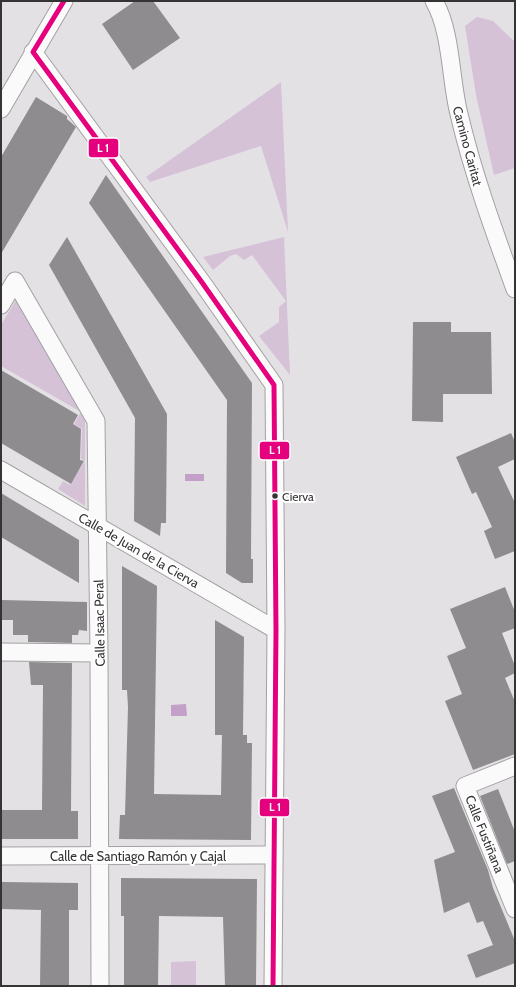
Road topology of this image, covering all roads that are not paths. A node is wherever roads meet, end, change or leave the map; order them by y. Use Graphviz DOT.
graph roads {
  1 [pos="64,1"];
  2 [pos="434,1"];
  3 [pos="33,52"];
  4 [pos="1,109"];
  5 [pos="515,289"];
  6 [pos="1,305"];
  7 [pos="1,470"];
  8 [pos="98,526"];
  9 [pos="276,630"];
  10 [pos="1,652"];
  11 [pos="99,653"];
  12 [pos="515,766"];
  13 [pos="274,855"];
  14 [pos="1,856"];
  15 [pos="100,856"];
  16 [pos="515,909"];
  17 [pos="100,986"];
  18 [pos="273,986"];
  1 -- 3 [label="street"];
  2 -- 5 [label="street, Camino Caritat"];
  3 -- 4 [label="street"];
  3 -- 9 [label="street"];
  6 -- 8 [label="street, Calle Isaac Peral"];
  7 -- 8 [label="street, Calle de Juan de la Cierva"];
  8 -- 9 [label="street, Calle de Juan de la Cierva"];
  8 -- 11 [label="street, Calle Isaac Peral"];
  9 -- 13 [label="street"];
  10 -- 11 [label="street"];
  11 -- 15 [label="street, Calle Isaac Peral"];
  12 -- 16 [label="street, Calle Fustiñana"];
  13 -- 15 [label="street, Calle de Santiago Ramón y Cajal"];
  13 -- 18 [label="street"];
  14 -- 15 [label="street, Calle de Santiago Ramón y Cajal"];
  15 -- 17 [label="street, Calle Isaac Peral"];
}
